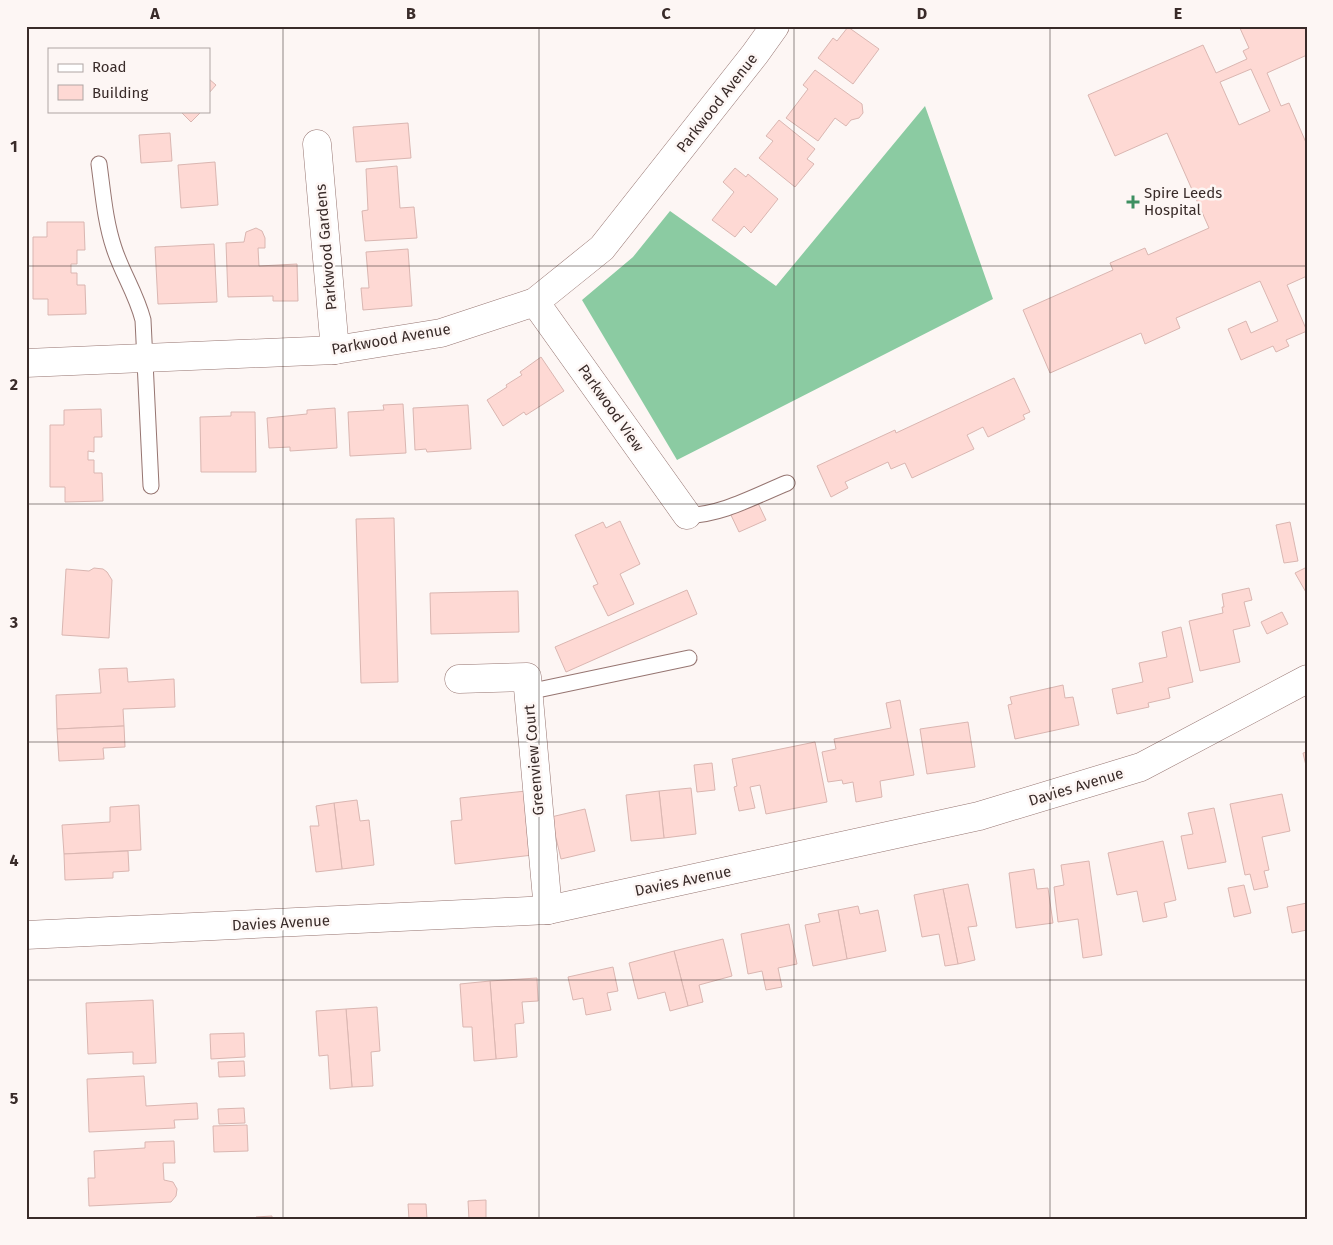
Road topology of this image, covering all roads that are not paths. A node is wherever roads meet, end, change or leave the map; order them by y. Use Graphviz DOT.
graph roads {
  1 [pos="775,26"];
  2 [pos="316,144"];
  3 [pos="99,164"];
  4 [pos="535,302"];
  5 [pos="335,350"];
  6 [pos="146,359"];
  7 [pos="26,363"];
  8 [pos="787,483"];
  9 [pos="151,486"];
  10 [pos="687,515"];
  11 [pos="689,658"];
  12 [pos="459,680"];
  13 [pos="1307,680"];
  14 [pos="528,692"];
  15 [pos="548,910"];
  16 [pos="26,934"];
  1 -- 4 [label="street, Parkwood Avenue"];
  2 -- 5 [label="street, Parkwood Gardens"];
  3 -- 6 [label="lane"];
  4 -- 5 [label="street, Parkwood Avenue"];
  4 -- 10 [label="street, Parkwood View"];
  5 -- 6 [label="street, Parkwood Avenue"];
  6 -- 7 [label="street, Parkwood Avenue"];
  6 -- 9 [label="lane"];
  8 -- 10 [label="lane"];
  11 -- 14 [label="lane"];
  12 -- 14 [label="street, Greenview Court"];
  13 -- 15 [label="street, Davies Avenue"];
  14 -- 15 [label="street, Greenview Court"];
  15 -- 16 [label="street, Davies Avenue"];
}
